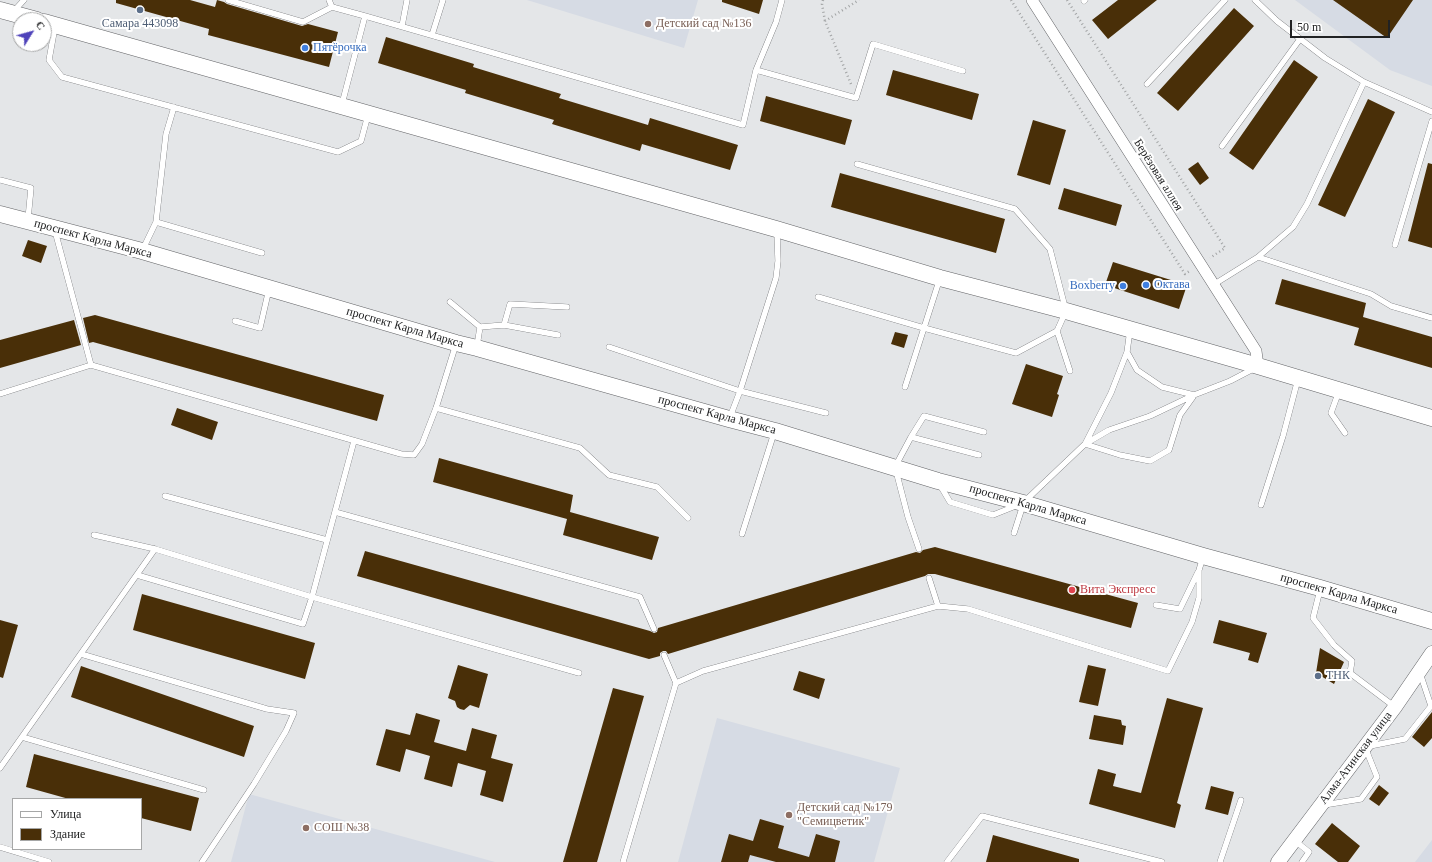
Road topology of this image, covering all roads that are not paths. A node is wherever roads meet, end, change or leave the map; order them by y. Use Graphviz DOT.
graph roads {
  1 [pos="24,0"];
  2 [pos="228,0"];
  3 [pos="329,0"];
  4 [pos="407,0"];
  5 [pos="443,0"];
  6 [pos="782,0"];
  7 [pos="1032,0"];
  8 [pos="1225,0"];
  9 [pos="1255,0"];
  10 [pos="332,7"];
  11 [pos="6,12"];
  12 [pos="365,16"];
  13 [pos="52,24"];
  14 [pos="402,26"];
  15 [pos="432,35"];
  16 [pos="1300,39"];
  17 [pos="49,52"];
  18 [pos="756,70"];
  19 [pos="962,71"];
  20 [pos="1364,82"];
  21 [pos="1148,84"];
  22 [pos="341,106"];
  23 [pos="174,108"];
  24 [pos="1432,112"];
  25 [pos="368,114"];
  26 [pos="1432,121"];
  27 [pos="1222,146"];
  28 [pos="857,164"];
  29 [pos="0,180"];
  30 [pos="0,214"];
  31 [pos="28,222"];
  32 [pos="156,222"];
  33 [pos="54,229"];
  34 [pos="776,229"];
  35 [pos="1395,245"];
  36 [pos="142,251"];
  37 [pos="262,253"];
  38 [pos="1258,257"];
  39 [pos="940,278"];
  40 [pos="1213,285"];
  41 [pos="269,288"];
  42 [pos="818,297"];
  43 [pos="450,302"];
  44 [pos="568,306"];
  45 [pos="1066,311"];
  46 [pos="1432,318"];
  47 [pos="235,321"];
  48 [pos="504,325"];
  49 [pos="480,327"];
  50 [pos="924,328"];
  51 [pos="1130,330"];
  52 [pos="1057,331"];
  53 [pos="558,335"];
  54 [pos="456,343"];
  55 [pos="609,347"];
  56 [pos="477,348"];
  57 [pos="1127,352"];
  58 [pos="91,365"];
  59 [pos="1258,366"];
  60 [pos="1070,371"];
  61 [pos="1298,378"];
  62 [pos="905,387"];
  63 [pos="1339,390"];
  64 [pos="740,391"];
  65 [pos="0,394"];
  66 [pos="1194,395"];
  67 [pos="436,408"];
  68 [pos="826,413"];
  69 [pos="1432,418"];
  70 [pos="729,419"];
  71 [pos="775,430"];
  72 [pos="984,432"];
  73 [pos="1345,432"];
  74 [pos="911,437"];
  75 [pos="354,441"];
  76 [pos="1085,444"];
  77 [pos="979,455"];
  78 [pos="895,467"];
  79 [pos="165,496"];
  80 [pos="1023,503"];
  81 [pos="1261,505"];
  82 [pos="335,512"];
  83 [pos="688,518"];
  84 [pos="1014,533"];
  85 [pos="742,534"];
  86 [pos="94,535"];
  87 [pos="327,540"];
  88 [pos="155,549"];
  89 [pos="919,550"];
  90 [pos="1201,563"];
  91 [pos="137,575"];
  92 [pos="929,578"];
  93 [pos="1320,588"];
  94 [pos="312,596"];
  95 [pos="1156,605"];
  96 [pos="938,606"];
  97 [pos="1432,621"];
  98 [pos="654,629"];
  99 [pos="81,654"];
  100 [pos="1432,654"];
  101 [pos="664,655"];
  102 [pos="1420,672"];
  103 [pos="579,673"];
  104 [pos="676,683"];
  105 [pos="1395,707"];
  106 [pos="22,737"];
  107 [pos="1365,747"];
  108 [pos="0,768"];
  109 [pos="204,790"];
  110 [pos="1240,800"];
  111 [pos="1320,805"];
  112 [pos="1294,840"];
  113 [pos="0,847"];
  114 [pos="49,862"];
  115 [pos="202,862"];
  116 [pos="623,862"];
  117 [pos="947,862"];
  118 [pos="1162,862"];
  119 [pos="1220,862"];
  120 [pos="1278,862"];
  121 [pos="1302,862"];
  1 -- 11 [label="lane"];
  2 -- 10 [label="lane"];
  3 -- 10 [label="lane"];
  4 -- 14 [label="lane"];
  5 -- 15 [label="lane"];
  6 -- 18 [label="lane"];
  7 -- 40 [label="street, Берёзовая аллея"];
  8 -- 21 [label="lane"];
  9 -- 16 [label="lane"];
  10 -- 12 [label="lane"];
  12 -- 14 [label="lane"];
  12 -- 22 [label="lane"];
  13 -- 22 [label="main road"];
  14 -- 15 [label="lane"];
  15 -- 18 [label="lane"];
  16 -- 20 [label="lane"];
  16 -- 27 [label="lane"];
  17 -- 23 [label="lane"];
  18 -- 19 [label="lane"];
  20 -- 24 [label="lane"];
  20 -- 38 [label="lane"];
  22 -- 25 [label="main road"];
  23 -- 25 [label="lane"];
  23 -- 32 [label="lane"];
  25 -- 34 [label="main road"];
  26 -- 35 [label="lane"];
  28 -- 45 [label="lane"];
  29 -- 31 [label="lane"];
  30 -- 31 [label="main road, проспект Карла Маркса"];
  31 -- 33 [label="main road, проспект Карла Маркса"];
  32 -- 36 [label="lane"];
  32 -- 37 [label="lane"];
  33 -- 36 [label="main road, проспект Карла Маркса"];
  33 -- 58 [label="lane"];
  34 -- 39 [label="main road"];
  34 -- 64 [label="lane"];
  36 -- 41 [label="main road, проспект Карла Маркса"];
  38 -- 40 [label="lane"];
  38 -- 46 [label="lane"];
  39 -- 45 [label="main road"];
  39 -- 50 [label="lane"];
  40 -- 59 [label="street, Берёзовая аллея"];
  41 -- 47 [label="lane"];
  41 -- 54 [label="main road, проспект Карла Маркса"];
  42 -- 50 [label="lane"];
  43 -- 49 [label="lane"];
  44 -- 48 [label="lane"];
  45 -- 51 [label="main road"];
  45 -- 52 [label="lane"];
  48 -- 49 [label="lane"];
  48 -- 53 [label="lane"];
  49 -- 56 [label="lane"];
  50 -- 52 [label="lane"];
  50 -- 62 [label="lane"];
  51 -- 57 [label="lane"];
  51 -- 59 [label="main road"];
  52 -- 60 [label="lane"];
  54 -- 56 [label="main road, проспект Карла Маркса"];
  54 -- 67 [label="lane"];
  55 -- 64 [label="lane"];
  56 -- 70 [label="main road, проспект Карла Маркса"];
  57 -- 66 [label="lane"];
  57 -- 76 [label="lane"];
  58 -- 65 [label="lane"];
  58 -- 75 [label="lane"];
  59 -- 61 [label="main road"];
  59 -- 66 [label="lane"];
  61 -- 63 [label="main road"];
  61 -- 81 [label="lane"];
  63 -- 69 [label="main road"];
  63 -- 73 [label="lane"];
  64 -- 68 [label="lane"];
  64 -- 70 [label="lane"];
  66 -- 76 [label="lane"];
  66 -- 76 [label="lane"];
  67 -- 75 [label="lane"];
  67 -- 83 [label="lane"];
  70 -- 71 [label="main road, проспект Карла Маркса"];
  71 -- 78 [label="main road, проспект Карла Маркса"];
  71 -- 85 [label="lane"];
  72 -- 74 [label="lane"];
  74 -- 77 [label="lane"];
  74 -- 78 [label="lane"];
  75 -- 82 [label="lane"];
  76 -- 80 [label="lane"];
  78 -- 80 [label="main road, проспект Карла Маркса"];
  78 -- 89 [label="lane"];
  79 -- 87 [label="lane"];
  80 -- 84 [label="lane"];
  80 -- 90 [label="main road, проспект Карла Маркса"];
  82 -- 87 [label="lane"];
  82 -- 98 [label="lane"];
  86 -- 88 [label="lane"];
  87 -- 94 [label="lane"];
  88 -- 91 [label="lane"];
  88 -- 94 [label="lane"];
  90 -- 93 [label="main road, проспект Карла Маркса"];
  90 -- 95 [label="lane"];
  90 -- 96 [label="lane"];
  91 -- 94 [label="lane"];
  91 -- 99 [label="lane"];
  92 -- 96 [label="lane"];
  93 -- 97 [label="main road, проспект Карла Маркса"];
  93 -- 105 [label="lane"];
  94 -- 103 [label="lane"];
  96 -- 104 [label="lane"];
  99 -- 106 [label="lane"];
  99 -- 115 [label="lane"];
  100 -- 102 [label="street, Алма-Атинская улица"];
  101 -- 104 [label="lane"];
  102 -- 105 [label="street, Алма-Атинская улица"];
  102 -- 107 [label="lane"];
  104 -- 116 [label="lane"];
  105 -- 107 [label="street, Алма-Атинская улица"];
  106 -- 108 [label="lane"];
  106 -- 109 [label="lane"];
  107 -- 111 [label="street, Алма-Атинская улица"];
  107 -- 111 [label="lane"];
  110 -- 119 [label="lane"];
  111 -- 112 [label="street, Алма-Атинская улица"];
  112 -- 120 [label="street, Алма-Атинская улица"];
  112 -- 121 [label="lane"];
  113 -- 114 [label="lane"];
  117 -- 118 [label="lane"];
}
